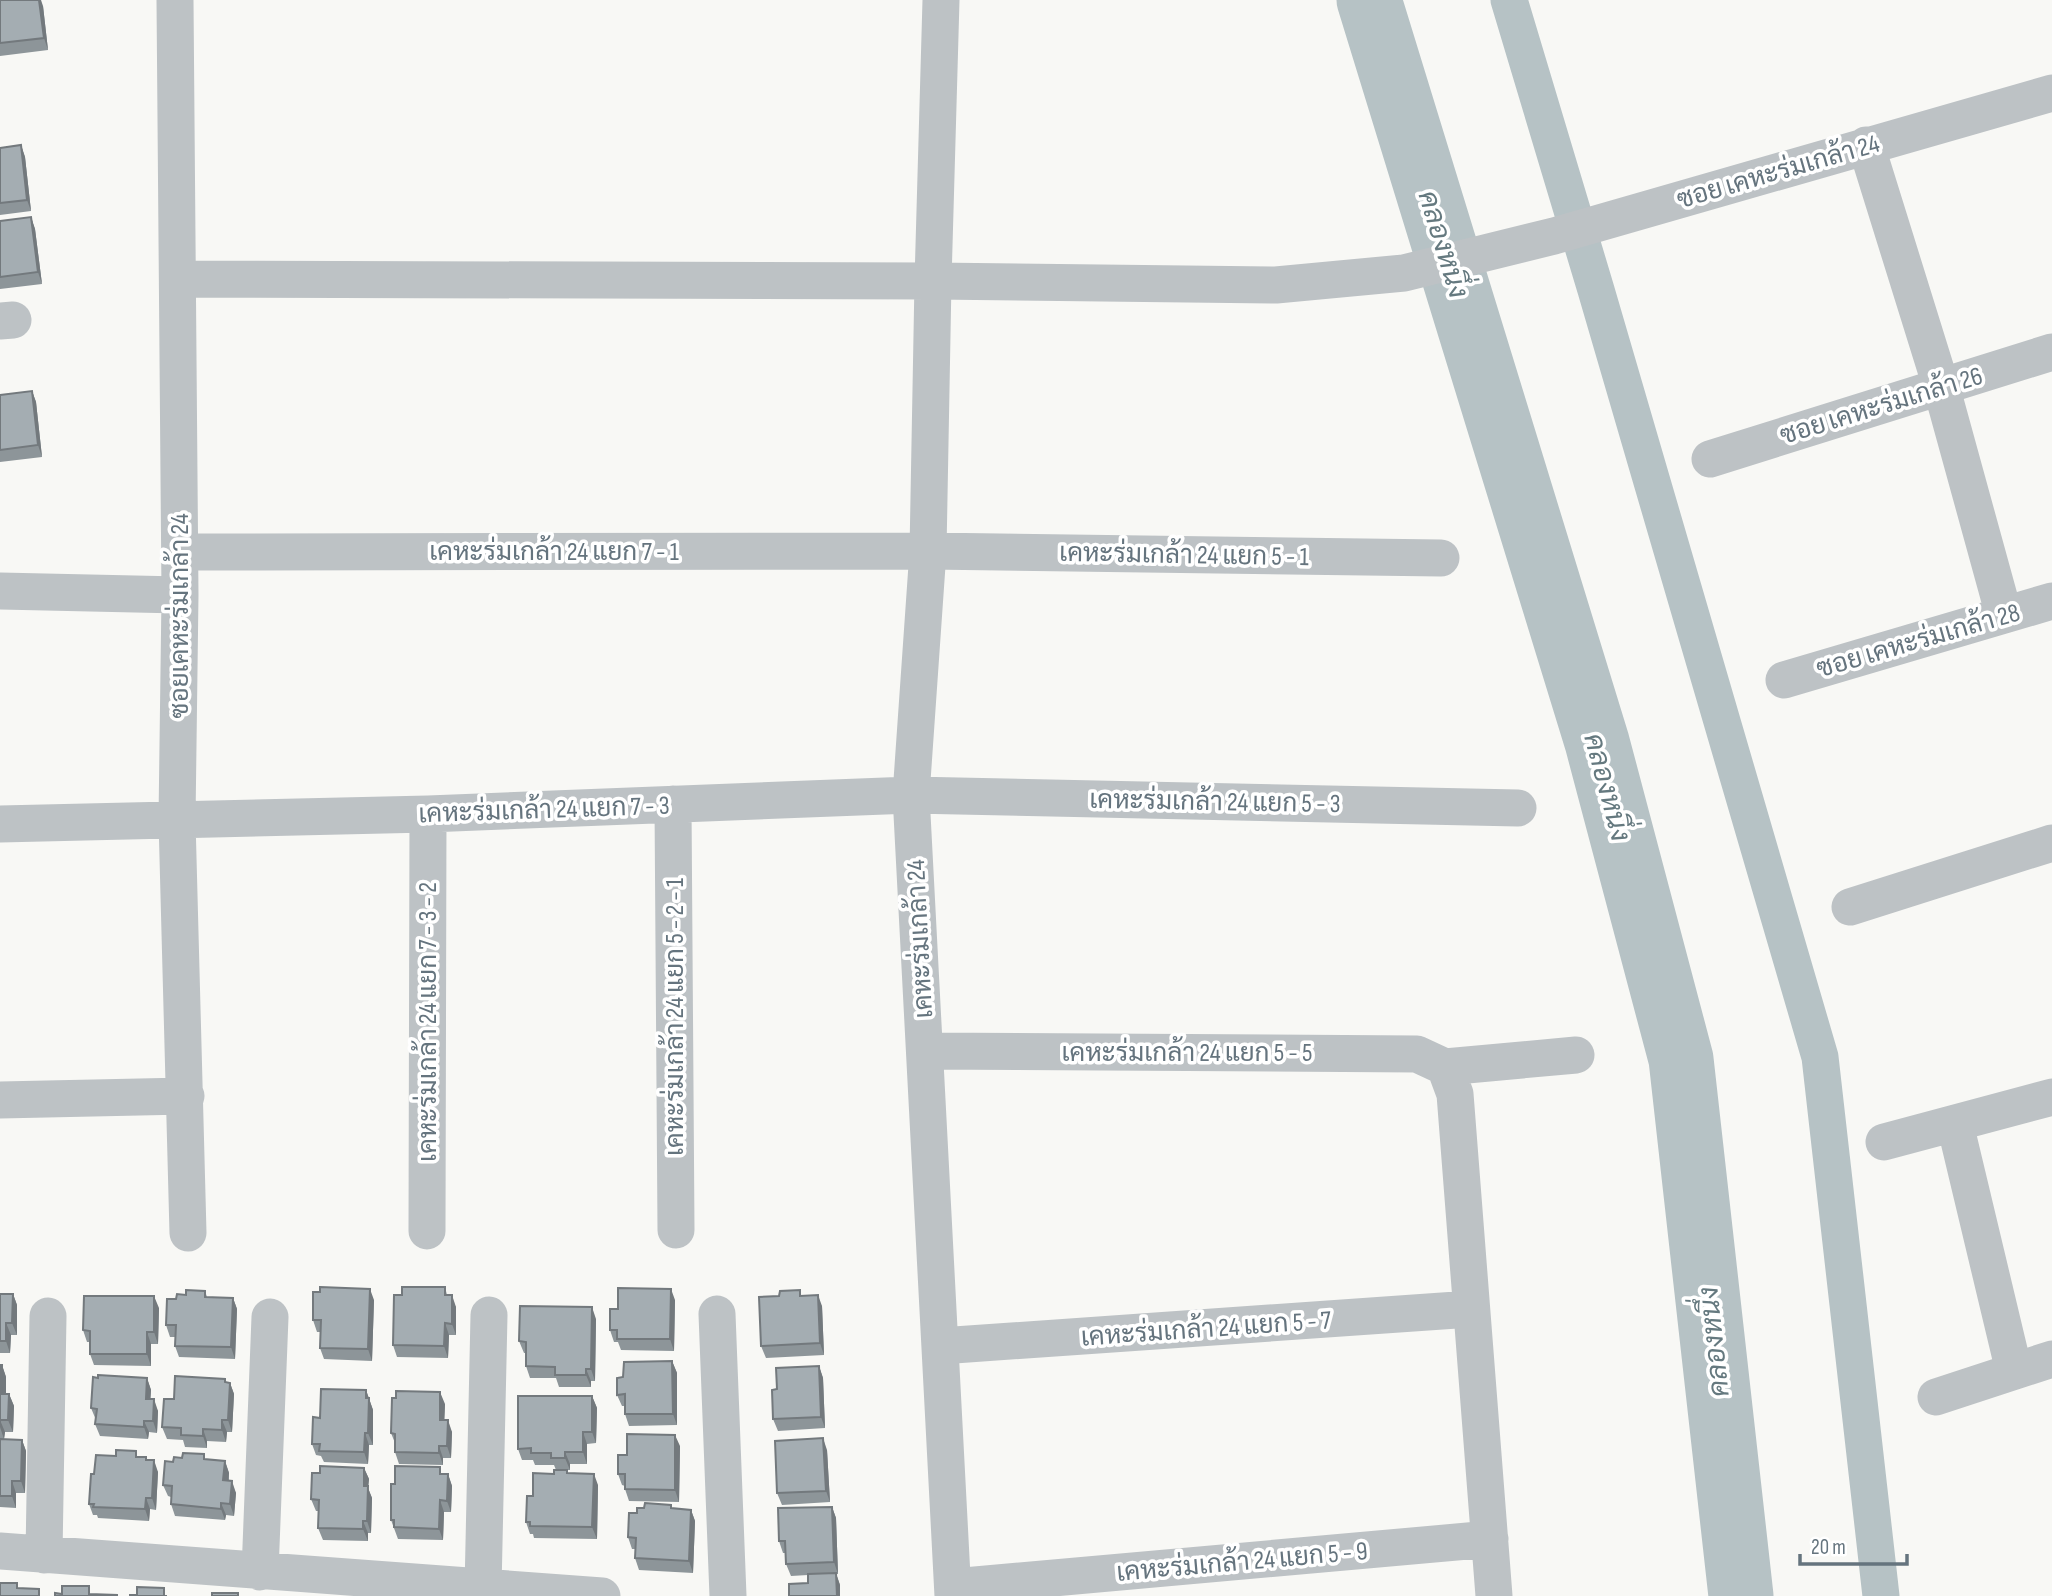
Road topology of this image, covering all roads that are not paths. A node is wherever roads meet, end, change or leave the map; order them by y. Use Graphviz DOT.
graph roads {
  1 [pos="175,0"];
  2 [pos="942,0"];
  3 [pos="2052,93"];
  4 [pos="1866,145"];
  5 [pos="177,279"];
  6 [pos="933,281"];
  7 [pos="2052,352"];
  8 [pos="1941,386"];
  9 [pos="1710,459"];
  10 [pos="928,551"];
  11 [pos="180,552"];
  12 [pos="1441,558"];
  13 [pos="0,591"];
  14 [pos="180,594"];
  15 [pos="2052,601"];
  16 [pos="2004,615"];
  17 [pos="1784,680"];
  18 [pos="911,794"];
  19 [pos="673,804"];
  20 [pos="1518,808"];
  21 [pos="428,814"];
  22 [pos="177,820"];
  23 [pos="0,824"];
  24 [pos="2052,843"];
  25 [pos="1850,907"];
  26 [pos="925,1051"];
  27 [pos="1576,1055"];
  28 [pos="1445,1068"];
  29 [pos="186,1096"];
  30 [pos="2052,1097"];
  31 [pos="0,1100"];
  32 [pos="1955,1124"];
  33 [pos="1884,1142"];
  34 [pos="676,1230"];
  35 [pos="427,1231"];
  36 [pos="188,1233"];
  37 [pos="1471,1309"];
  38 [pos="717,1314"];
  39 [pos="489,1315"];
  40 [pos="48,1317"];
  41 [pos="270,1317"];
  42 [pos="940,1346"];
  43 [pos="2052,1359"];
  44 [pos="2014,1371"];
  45 [pos="1936,1397"];
  46 [pos="1490,1539"];
  47 [pos="0,1551"];
  48 [pos="44,1555"];
  49 [pos="260,1572"];
  50 [pos="483,1589"];
  51 [pos="953,1592"];
  52 [pos="602,1596"];
  53 [pos="728,1596"];
  54 [pos="1494,1596"];
  1 -- 5 [label="street, ซอยเคหะร่มเกล้า 24"];
  2 -- 6 [label="street, เคหะร่มเกล้า 24"];
  3 -- 4 [label="street, ซอย เคหะร่มเกล้า 24"];
  4 -- 6 [label="street, ซอย เคหะร่มเกล้า 24"];
  4 -- 8 [label="street"];
  5 -- 6 [label="street, ซอย เคหะร่มเกล้า 24"];
  5 -- 11 [label="street, ซอยเคหะร่มเกล้า 24"];
  6 -- 10 [label="street, เคหะร่มเกล้า 24"];
  7 -- 8 [label="street, ซอย เคหะร่มเกล้า 26"];
  8 -- 9 [label="street, ซอย เคหะร่มเกล้า 26"];
  8 -- 16 [label="street"];
  10 -- 11 [label="street, เคหะร่มเกล้า 24 แยก 7 - 1"];
  10 -- 12 [label="street, เคหะร่มเกล้า 24 แยก 5 - 1"];
  10 -- 18 [label="street, เคหะร่มเกล้า 24"];
  11 -- 14 [label="street, ซอยเคหะร่มเกล้า 24"];
  13 -- 14 [label="street"];
  14 -- 22 [label="street, ซอยเคหะร่มเกล้า 24"];
  15 -- 16 [label="street, ซอย เคหะร่มเกล้า 28"];
  16 -- 17 [label="street, ซอย เคหะร่มเกล้า 28"];
  18 -- 19 [label="street, เคหะร่มเกล้า 24 แยก 7 - 3"];
  18 -- 20 [label="street, เคหะร่มเกล้า 24 แยก 5 - 3"];
  18 -- 26 [label="street, เคหะร่มเกล้า 24"];
  19 -- 21 [label="street, เคหะร่มเกล้า 24 แยก 7 - 3"];
  19 -- 34 [label="street, เคหะร่มเกล้า 24 แยก 5 - 2 - 1"];
  21 -- 22 [label="street, เคหะร่มเกล้า 24 แยก 7 - 3"];
  21 -- 35 [label="street, เคหะร่มเกล้า 24 แยก 7 - 3 - 2"];
  22 -- 23 [label="street, เคหะร่มเกล้า 24 แยก 7 - 3"];
  22 -- 29 [label="street, ซอยเคหะร่มเกล้า 24"];
  24 -- 25 [label="street"];
  26 -- 28 [label="street, เคหะร่มเกล้า 24 แยก 5 - 5"];
  26 -- 42 [label="street, เคหะร่มเกล้า 24"];
  27 -- 28 [label="street"];
  28 -- 37 [label="street"];
  29 -- 31 [label="street"];
  29 -- 36 [label="street, ซอยเคหะร่มเกล้า 24"];
  30 -- 32 [label="street"];
  32 -- 33 [label="street"];
  32 -- 44 [label="street"];
  37 -- 42 [label="street, เคหะร่มเกล้า 24 แยก 5 - 7"];
  37 -- 46 [label="street"];
  38 -- 53 [label="street"];
  39 -- 50 [label="street"];
  40 -- 48 [label="street"];
  41 -- 49 [label="street"];
  42 -- 51 [label="street, เคหะร่มเกล้า 24"];
  43 -- 44 [label="street"];
  44 -- 45 [label="street"];
  46 -- 51 [label="street, เคหะร่มเกล้า 24 แยก 5 - 9"];
  46 -- 54 [label="street"];
  47 -- 48 [label="street"];
  48 -- 49 [label="street"];
  49 -- 50 [label="street"];
  50 -- 52 [label="street"];
}
